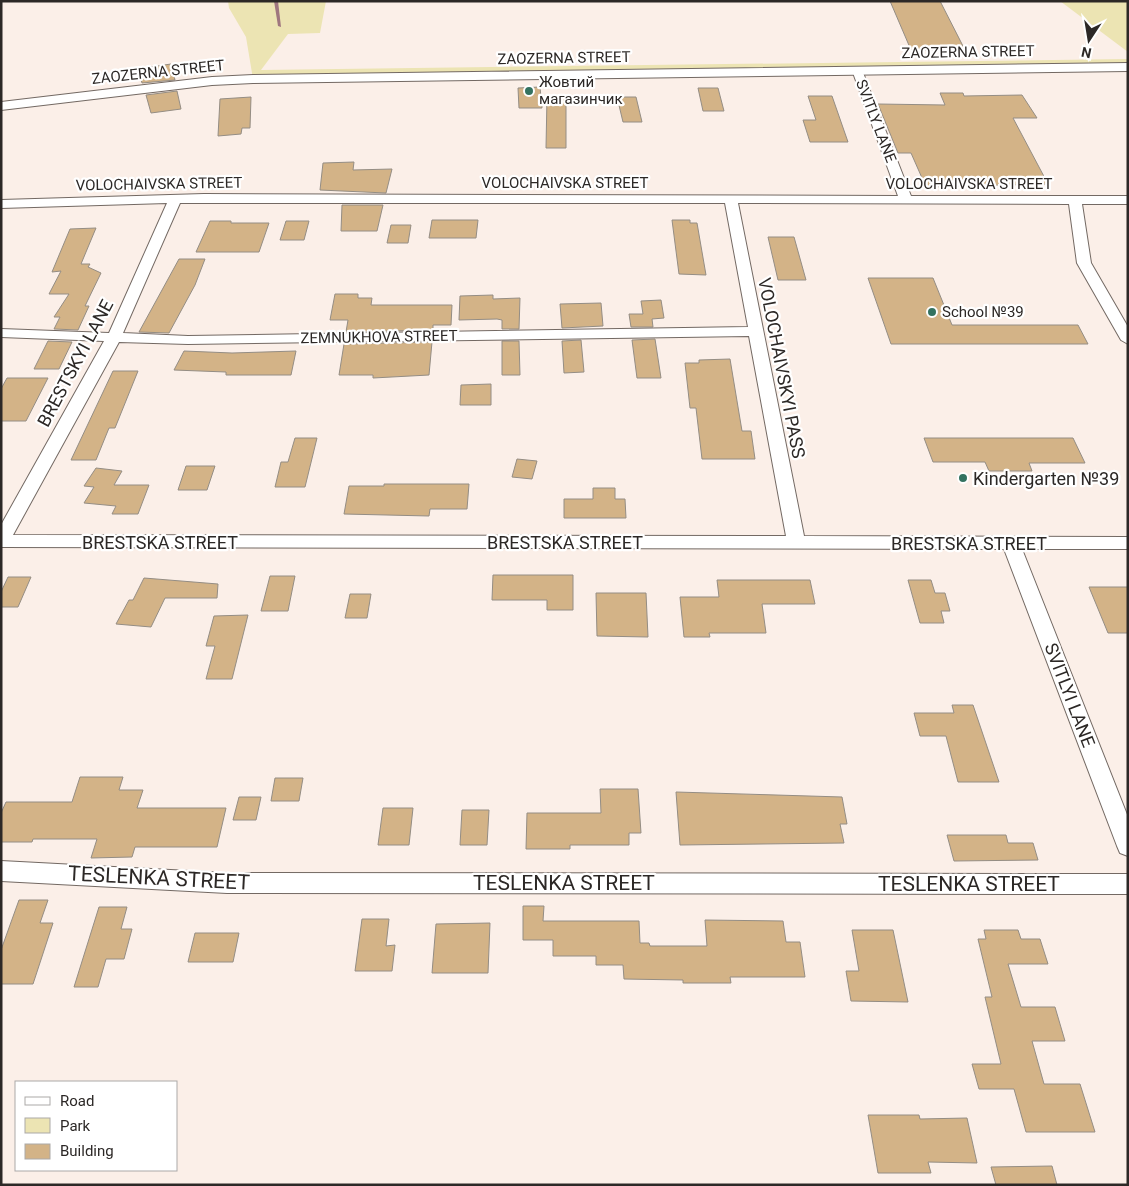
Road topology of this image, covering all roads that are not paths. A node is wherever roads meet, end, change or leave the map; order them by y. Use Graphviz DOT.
graph roads {
  1 [pos="1128,67"];
  2 [pos="857,70"];
  3 [pos="1,106"];
  4 [pos="175,199"];
  5 [pos="731,200"];
  6 [pos="906,200"];
  7 [pos="1075,200"];
  8 [pos="1128,200"];
  9 [pos="1,204"];
  10 [pos="756,331"];
  11 [pos="1,333"];
  12 [pos="114,337"];
  13 [pos="1128,340"];
  14 [pos="1,541"];
  15 [pos="796,543"];
  16 [pos="1012,543"];
  17 [pos="1128,543"];
  18 [pos="1128,846"];
  19 [pos="1,871"];
  20 [pos="1128,884"];
  1 -- 2 [label="street, ZAOZERNA STREET"];
  2 -- 3 [label="street, ZAOZERNA STREET"];
  2 -- 6 [label="street, SVITLY LANE"];
  4 -- 5 [label="street, VOLOCHAIVSKA STREET"];
  4 -- 9 [label="street, VOLOCHAIVSKA STREET"];
  4 -- 12 [label="street, BRESTSKYI LANE"];
  5 -- 6 [label="street, VOLOCHAIVSKA STREET"];
  5 -- 10 [label="street, VOLOCHAIVSKYI PASS"];
  6 -- 7 [label="street, VOLOCHAIVSKA STREET"];
  7 -- 8 [label="street, VOLOCHAIVSKA STREET"];
  7 -- 13 [label="street"];
  10 -- 12 [label="street, ZEMNUKHOVA STREET"];
  10 -- 15 [label="street, VOLOCHAIVSKYI PASS"];
  11 -- 12 [label="street, ZEMNUKHOVA STREET"];
  12 -- 14 [label="street, BRESTSKYI LANE"];
  14 -- 15 [label="street, BRESTSKA STREET"];
  15 -- 16 [label="street, BRESTSKA STREET"];
  16 -- 17 [label="street, BRESTSKA STREET"];
  16 -- 18 [label="street, SVITLYI LANE"];
  19 -- 20 [label="street, TESLENKA STREET"];
}
